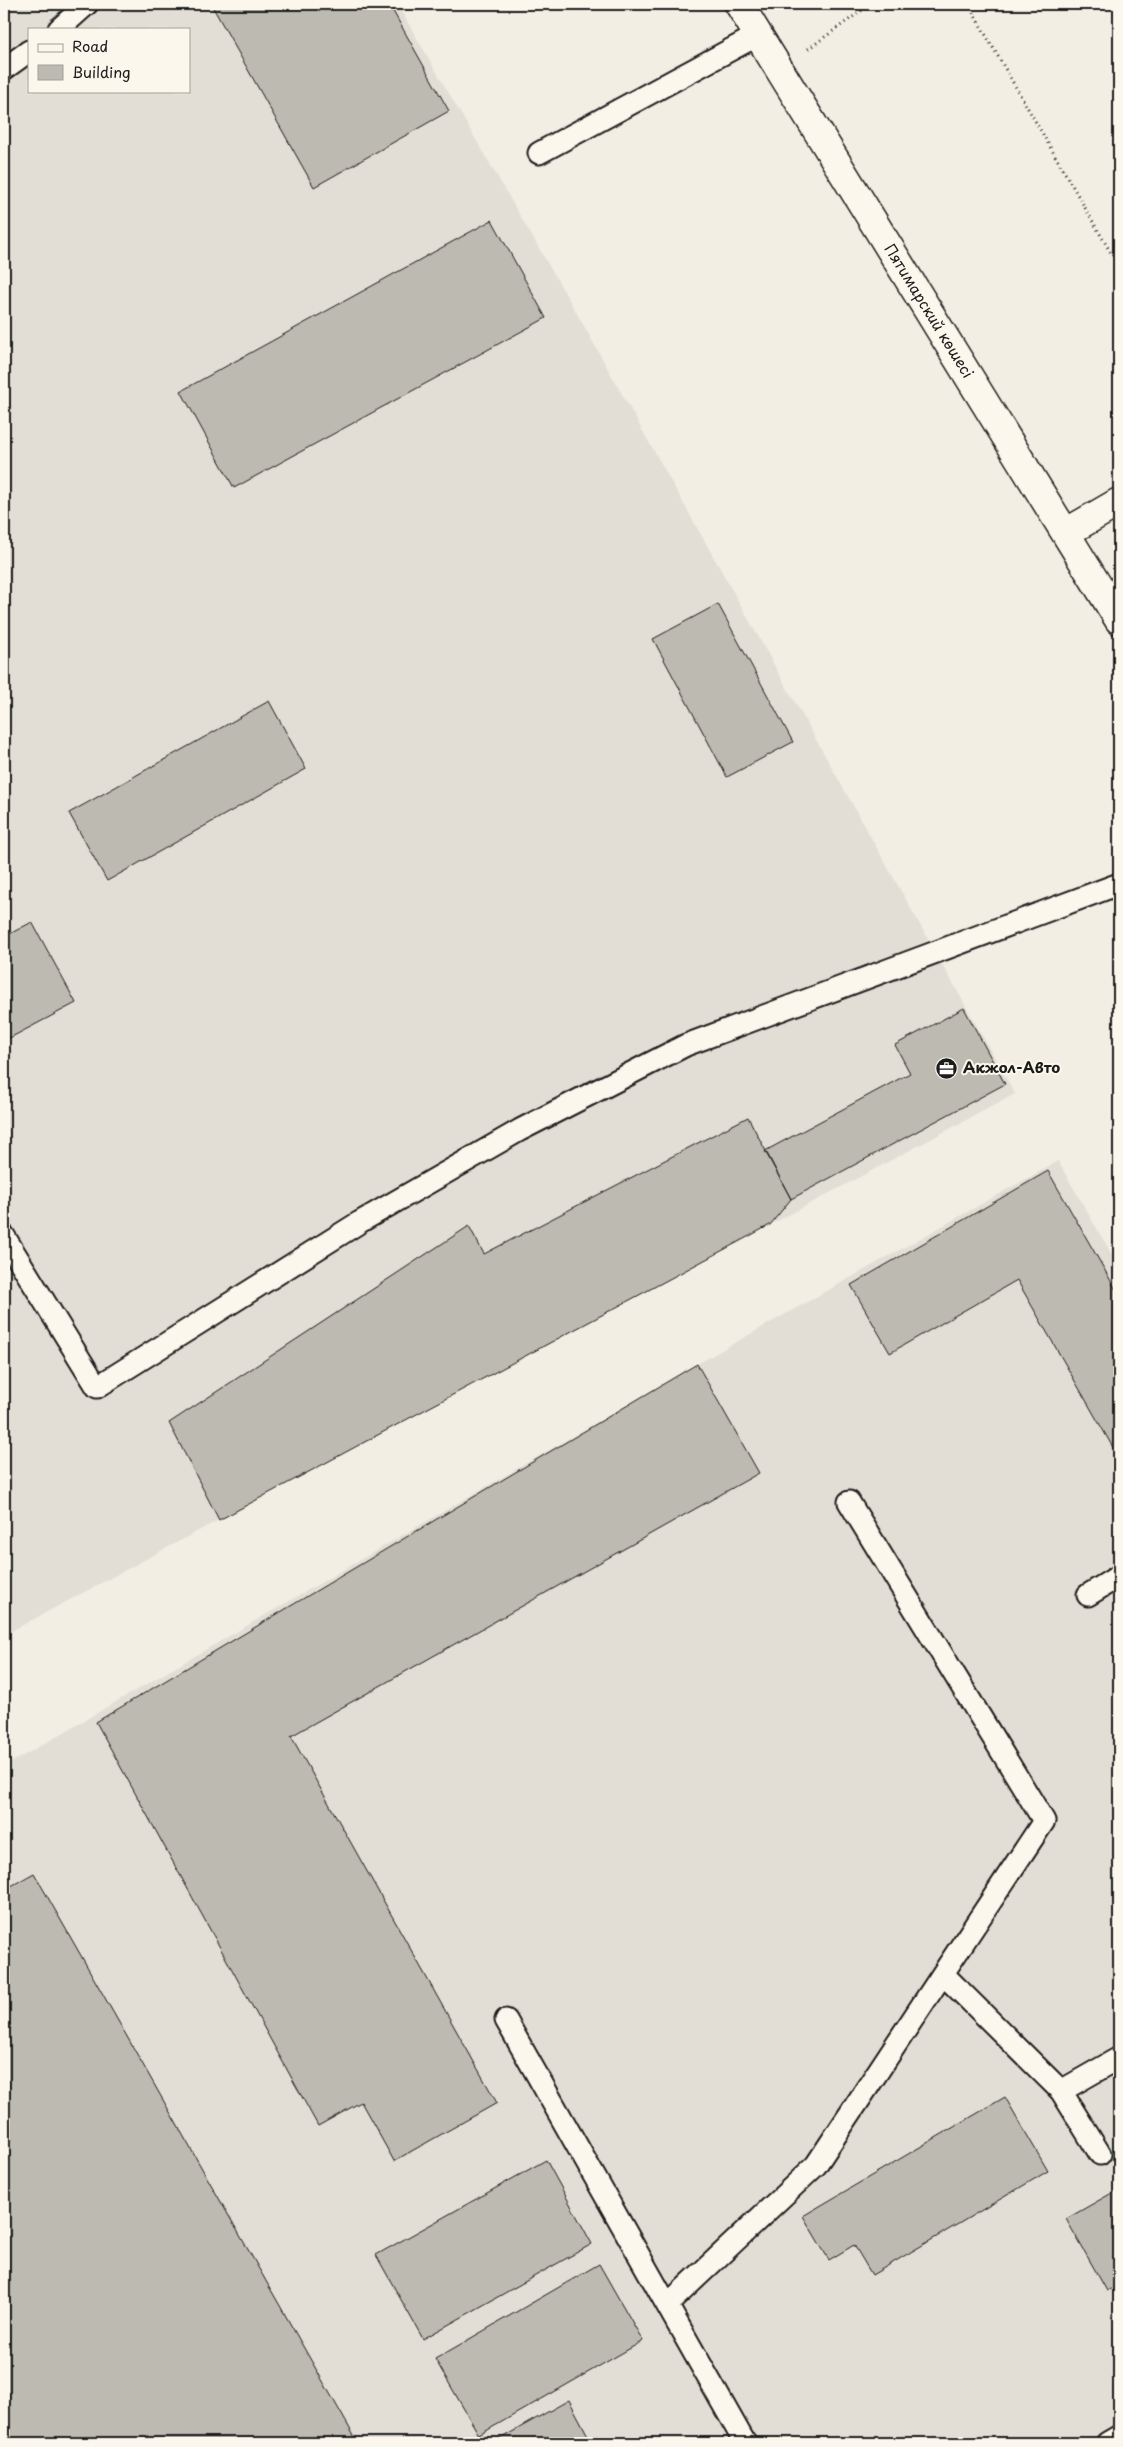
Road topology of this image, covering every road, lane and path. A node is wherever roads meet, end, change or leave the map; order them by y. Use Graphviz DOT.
graph roads {
  1 [pos="87,4"];
  2 [pos="739,4"];
  3 [pos="871,4"];
  4 [pos="968,4"];
  5 [pos="60,28"];
  6 [pos="758,35"];
  7 [pos="28,52"];
  8 [pos="4,69"];
  9 [pos="779,69"];
  10 [pos="539,153"];
  11 [pos="1119,267"];
  12 [pos="1119,502"];
  13 [pos="1067,532"];
  14 [pos="1119,620"];
  15 [pos="1119,884"];
  16 [pos="4,1236"];
  17 [pos="849,1502"];
  18 [pos="1119,1576"];
  19 [pos="1088,1595"];
  20 [pos="943,1974"];
  21 [pos="506,2020"];
  22 [pos="1119,2058"];
  23 [pos="1062,2091"];
  24 [pos="1100,2154"];
  25 [pos="667,2305"];
  26 [pos="1119,2436"];
  27 [pos="746,2443"];
  28 [pos="1107,2443"];
  1 -- 5 [label="lane"];
  2 -- 6 [label="main road, Пятимарский көшесі"];
  3 -- 9 [label="path"];
  4 -- 11 [label="path"];
  6 -- 9 [label="main road, Пятимарский көшесі"];
  6 -- 10 [label="lane"];
  7 -- 8 [label="lane"];
  9 -- 13 [label="main road, Пятимарский көшесі"];
  12 -- 13 [label="main road"];
  13 -- 14 [label="main road, Пятимарский көшесі"];
  15 -- 16 [label="lane"];
  17 -- 20 [label="lane"];
  18 -- 19 [label="lane"];
  20 -- 23 [label="lane"];
  20 -- 25 [label="lane"];
  21 -- 25 [label="lane"];
  22 -- 23 [label="lane"];
  23 -- 24 [label="lane"];
  25 -- 27 [label="lane"];
  26 -- 28 [label="lane"];
}
